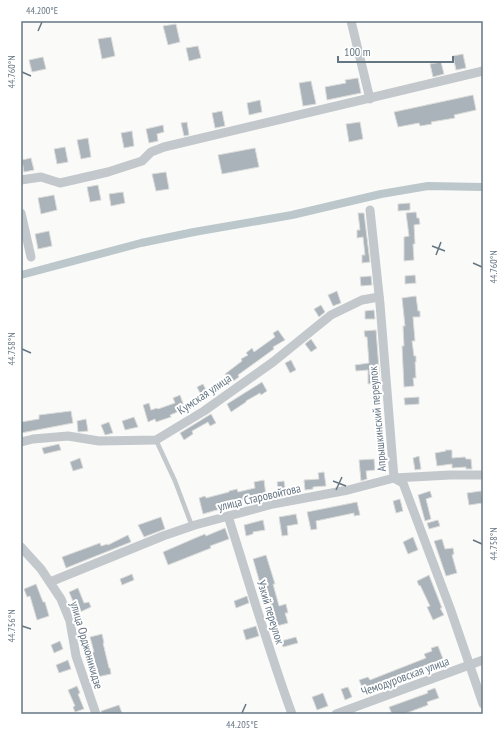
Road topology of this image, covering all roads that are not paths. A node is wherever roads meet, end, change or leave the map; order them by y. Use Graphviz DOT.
graph roads {
  1 [pos="351,21"];
  2 [pos="483,71"];
  3 [pos="370,99"];
  4 [pos="21,180"];
  5 [pos="370,210"];
  6 [pos="21,213"];
  7 [pos="31,257"];
  8 [pos="379,297"];
  9 [pos="156,440"];
  10 [pos="21,442"];
  11 [pos="483,475"];
  12 [pos="394,478"];
  13 [pos="228,516"];
  14 [pos="192,526"];
  15 [pos="21,547"];
  16 [pos="50,582"];
  17 [pos="483,660"];
  18 [pos="469,665"];
  19 [pos="483,704"];
  20 [pos="96,714"];
  21 [pos="292,714"];
  22 [pos="336,714"];
  1 -- 3 [label="street"];
  2 -- 3 [label="street"];
  3 -- 4 [label="street"];
  5 -- 8 [label="street, Апрышкинский переулок"];
  6 -- 7 [label="street"];
  8 -- 9 [label="street, Кумская улица"];
  8 -- 12 [label="street, Апрышкинский переулок"];
  9 -- 10 [label="street"];
  9 -- 14 [label="lane"];
  11 -- 12 [label="street, улица Старовойтова"];
  12 -- 13 [label="street, улица Старовойтова"];
  12 -- 18 [label="street, Апрышкинский переулок"];
  13 -- 14 [label="street, улица Старовойтова"];
  13 -- 21 [label="street, Узкий переулок"];
  14 -- 16 [label="street, улица Старовойтова"];
  15 -- 16 [label="street, улица Орджоникидзе"];
  16 -- 20 [label="street, улица Орджоникидзе"];
  17 -- 18 [label="street, Чемодуровская улица"];
  18 -- 19 [label="street, Апрышкинский переулок"];
  18 -- 22 [label="street, Чемодуровская улица"];
}
